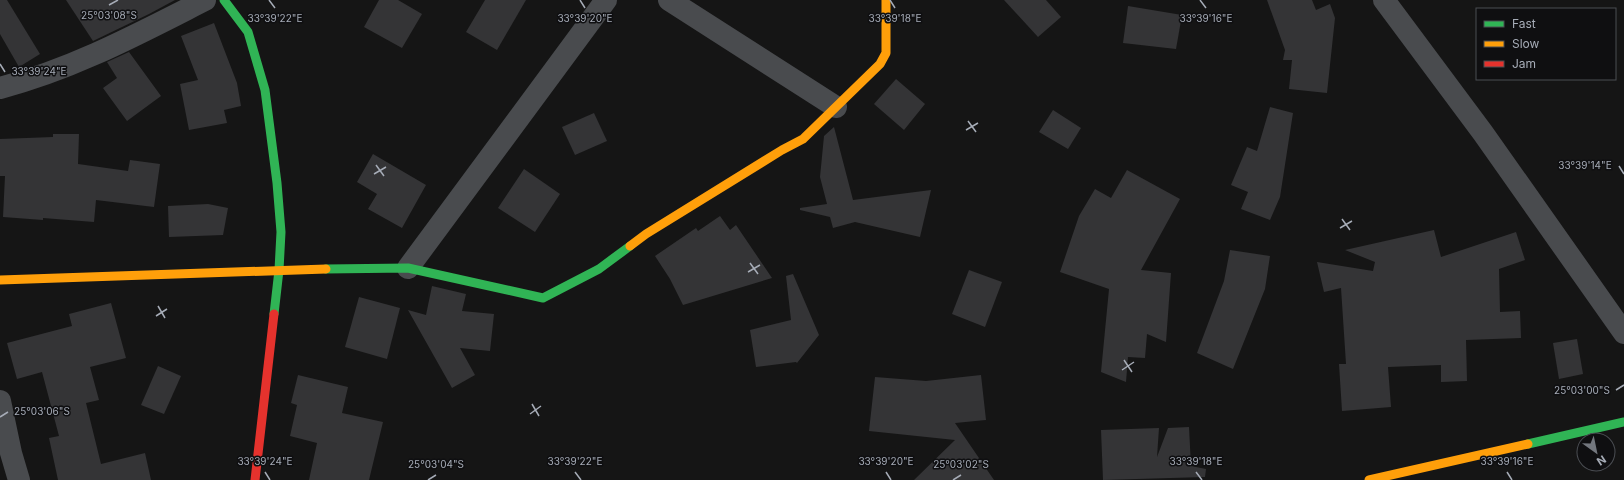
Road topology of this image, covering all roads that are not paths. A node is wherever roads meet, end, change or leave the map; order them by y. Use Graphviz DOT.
graph roads {
  1 [pos="205,0"];
  2 [pos="224,0"];
  3 [pos="606,0"];
  4 [pos="669,0"];
  5 [pos="886,0"];
  6 [pos="1384,0"];
  7 [pos="0,88"];
  8 [pos="836,107"];
  9 [pos="408,268"];
  10 [pos="279,270"];
  11 [pos="0,280"];
  12 [pos="1624,333"];
  13 [pos="0,401"];
  14 [pos="1624,422"];
  15 [pos="19,480"];
  16 [pos="255,480"];
  17 [pos="1369,480"];
  1 -- 7 [label="street"];
  2 -- 10 [label="street"];
  3 -- 9 [label="street"];
  4 -- 8 [label="street"];
  5 -- 8 [label="street"];
  6 -- 12 [label="street"];
  8 -- 9 [label="street"];
  9 -- 10 [label="street"];
  10 -- 11 [label="street"];
  10 -- 16 [label="street"];
  13 -- 15 [label="street"];
  14 -- 17 [label="street"];
}
